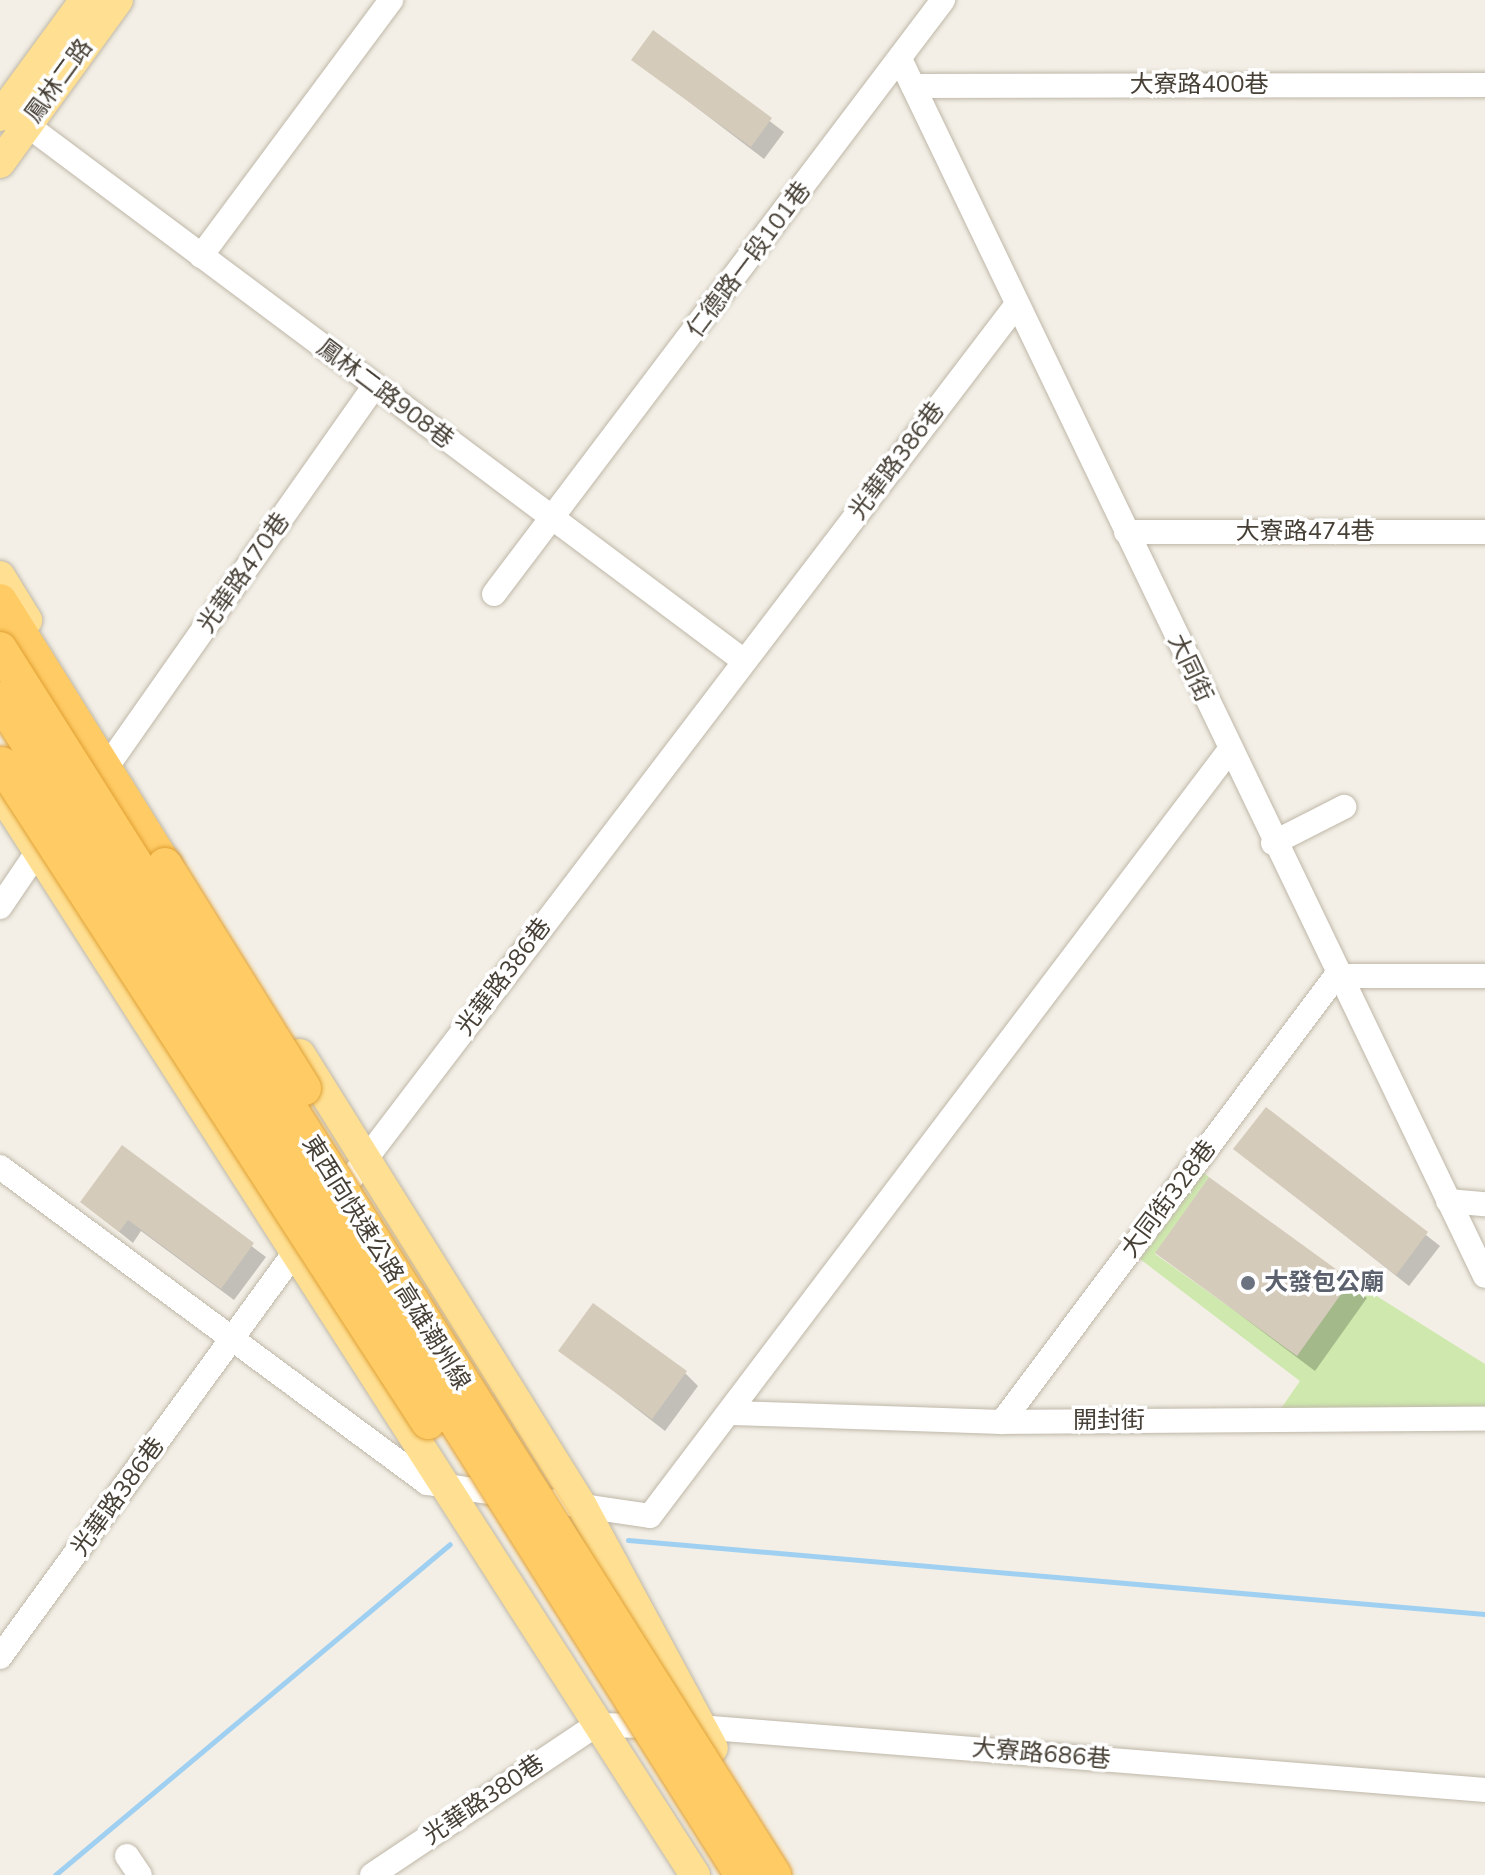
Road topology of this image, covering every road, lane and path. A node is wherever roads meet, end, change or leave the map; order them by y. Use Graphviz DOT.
graph roads {
  1 [pos="85,0"];
  2 [pos="118,0"];
  3 [pos="391,0"];
  4 [pos="943,0"];
  5 [pos="900,59"];
  6 [pos="1485,85"];
  7 [pos="913,86"];
  8 [pos="13,121"];
  9 [pos="0,163"];
  10 [pos="201,256"];
  11 [pos="1017,304"];
  12 [pos="374,387"];
  13 [pos="555,521"];
  14 [pos="1126,532"];
  15 [pos="1485,532"];
  16 [pos="0,576"];
  17 [pos="494,594"];
  18 [pos="0,601"];
  19 [pos="0,649"];
  20 [pos="744,661"];
  21 [pos="0,699"];
  22 [pos="1229,751"];
  23 [pos="113,758"];
  24 [pos="1,773"];
  25 [pos="1344,807"];
  26 [pos="1273,843"];
  27 [pos="38,851"];
  28 [pos="0,907"];
  29 [pos="1336,976"];
  30 [pos="1485,976"];
  31 [pos="366,1159"];
  32 [pos="0,1167"];
  33 [pos="1448,1201"];
  34 [pos="1485,1204"];
  35 [pos="295,1251"];
  36 [pos="1485,1276"];
  37 [pos="235,1339"];
  38 [pos="732,1413"];
  39 [pos="1485,1419"];
  40 [pos="1002,1422"];
  41 [pos="450,1492"];
  42 [pos="582,1506"];
  43 [pos="0,1657"];
  44 [pos="596,1725"];
  45 [pos="690,1728"];
  46 [pos="1485,1790"];
  47 [pos="372,1875"];
  48 [pos="695,1875"];
  49 [pos="731,1875"];
  50 [pos="742,1875"];
  51 [pos="774,1875"];
  52 [pos="792,1875"];
  1 -- 8 [label="main road, 鳳林二路"];
  2 -- 8 [label="main road, 鳳林二路"];
  3 -- 10 [label="street"];
  4 -- 5 [label="street, 仁德路一段101巷"];
  5 -- 7 [label="street, 大同街"];
  5 -- 13 [label="street, 仁德路一段101巷"];
  6 -- 7 [label="street, 大寮路400巷"];
  7 -- 11 [label="street, 大同街"];
  8 -- 9 [label="main road, 鳳林二路"];
  8 -- 10 [label="street, 鳳林二路908巷"];
  10 -- 12 [label="street, 鳳林二路908巷"];
  11 -- 14 [label="street, 大同街"];
  11 -- 20 [label="street, 光華路386巷"];
  12 -- 13 [label="street, 鳳林二路908巷"];
  12 -- 23 [label="street, 光華路470巷"];
  13 -- 17 [label="street, 仁德路一段101巷"];
  13 -- 20 [label="street, 鳳林二路908巷"];
  14 -- 15 [label="street, 大寮路474巷"];
  14 -- 22 [label="street, 大同街"];
  16 -- 23 [label="main road"];
  18 -- 45 [label="highway, bridge"];
  19 -- 45 [label="highway, 東西向快速公路 高雄潮州線, bridge"];
  20 -- 31 [label="street, 光華路386巷"];
  21 -- 50 [label="highway, 東西向快速公路 高雄潮州線, bridge"];
  22 -- 26 [label="street, 大同街"];
  22 -- 38 [label="street"];
  23 -- 31 [label="main road"];
  24 -- 27 [label="main road"];
  24 -- 49 [label="highway, bridge"];
  25 -- 26 [label="street"];
  26 -- 29 [label="street, 大同街"];
  27 -- 28 [label="street"];
  27 -- 35 [label="main road"];
  29 -- 30 [label="street"];
  29 -- 33 [label="street, 大同街"];
  29 -- 40 [label="street, 大同街328巷"];
  31 -- 35 [label="street, 光華路386巷"];
  31 -- 42 [label="main road"];
  32 -- 37 [label="street"];
  33 -- 34 [label="street"];
  33 -- 36 [label="street, 大同街"];
  35 -- 37 [label="street, 光華路386巷"];
  35 -- 41 [label="main road"];
  37 -- 41 [label="street"];
  37 -- 43 [label="street, 光華路386巷"];
  38 -- 40 [label="street, 開封街"];
  38 -- 42 [label="street"];
  39 -- 40 [label="street, 開封街"];
  41 -- 42 [label="street"];
  41 -- 44 [label="main road"];
  42 -- 45 [label="main road"];
  44 -- 45 [label="street, 大寮路686巷"];
  44 -- 47 [label="street, 光華路380巷"];
  44 -- 48 [label="main road"];
  45 -- 46 [label="street, 大寮路686巷"];
  45 -- 51 [label="highway, 東西向快速公路 高雄潮州線, bridge"];
  45 -- 52 [label="main road"];
}
